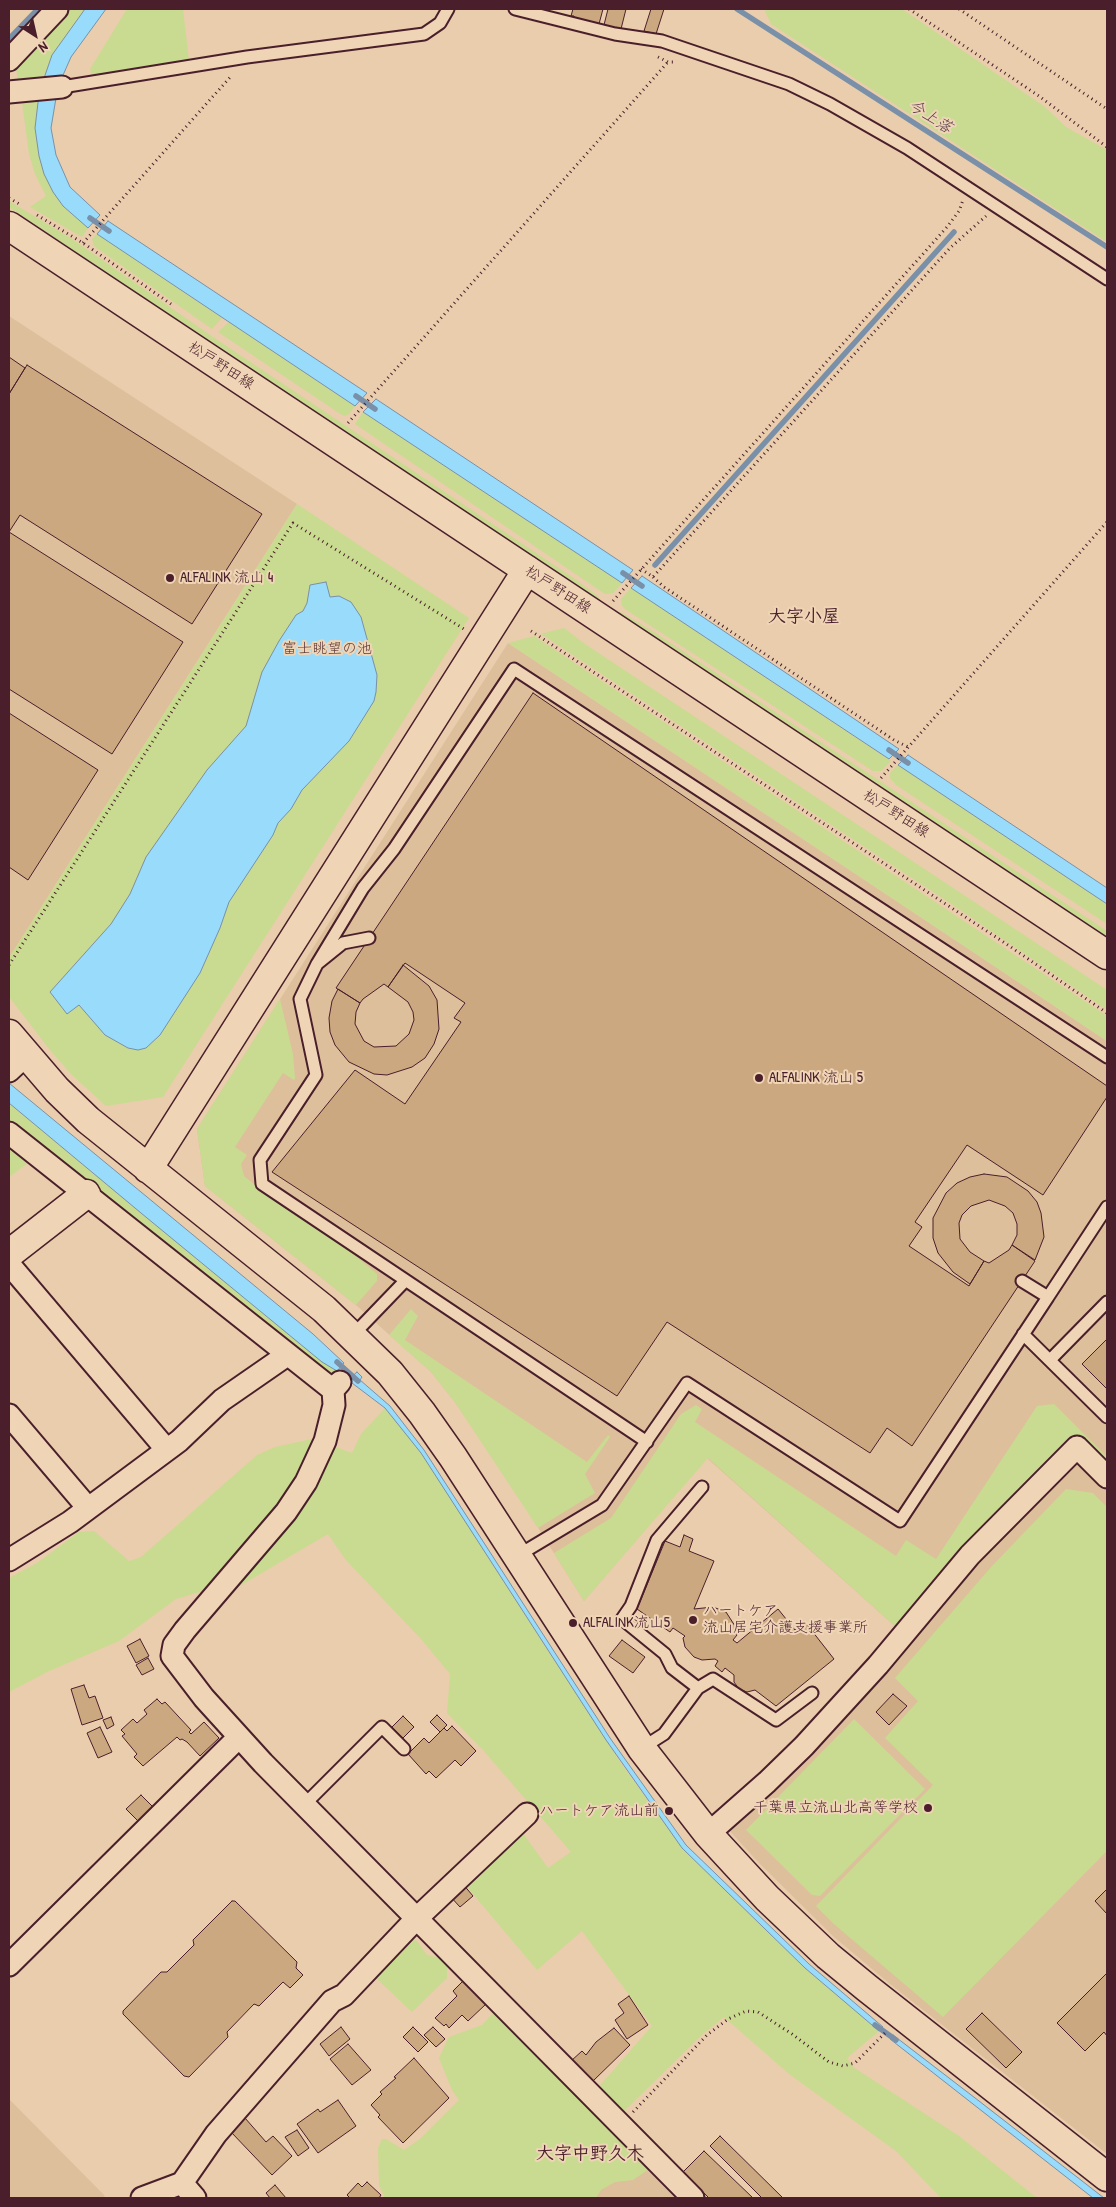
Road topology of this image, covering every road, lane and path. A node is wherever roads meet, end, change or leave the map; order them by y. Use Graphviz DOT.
graph roads {
  1 [pos="57,9"];
  2 [pos="448,9"];
  3 [pos="515,9"];
  4 [pos="909,9"];
  5 [pos="959,9"];
  6 [pos="247,57"];
  7 [pos="9,60"];
  8 [pos="668,62"];
  9 [pos="62,87"];
  10 [pos="9,92"];
  11 [pos="1107,109"];
  12 [pos="1107,147"];
  13 [pos="967,189"];
  14 [pos="996,207"];
  15 [pos="9,226"];
  16 [pos="83,243"];
  17 [pos="1107,279"];
  18 [pos="348,422"];
  19 [pos="1107,522"];
  20 [pos="641,569"];
  21 [pos="527,570"];
  22 [pos="653,577"];
  23 [pos="626,586"];
  24 [pos="466,631"];
  25 [pos="532,631"];
  26 [pos="906,748"];
  27 [pos="880,778"];
  28 [pos="369,938"];
  29 [pos="1107,955"];
  30 [pos="317,964"];
  31 [pos="9,965"];
  32 [pos="1107,1014"];
  33 [pos="9,1034"];
  34 [pos="1107,1057"];
  35 [pos="17,1064"];
  36 [pos="9,1133"];
  37 [pos="148,1169"];
  38 [pos="86,1194"];
  39 [pos="1107,1207"];
  40 [pos="9,1254"];
  41 [pos="9,1264"];
  42 [pos="405,1281"];
  43 [pos="1022,1281"];
  44 [pos="1048,1297"];
  45 [pos="1107,1302"];
  46 [pos="1023,1334"];
  47 [pos="353,1335"];
  48 [pos="287,1355"];
  49 [pos="1050,1360"];
  50 [pos="9,1415"];
  51 [pos="1107,1417"];
  52 [pos="647,1442"];
  53 [pos="167,1450"];
  54 [pos="1107,1477"];
  55 [pos="702,1487"];
  56 [pos="88,1508"];
  57 [pos="516,1557"];
  58 [pos="9,1560"];
  59 [pos="698,1688"];
  60 [pos="812,1693"];
  61 [pos="239,1737"];
  62 [pos="404,1749"];
  63 [pos="642,1749"];
  64 [pos="304,1805"];
  65 [pos="527,1814"];
  66 [pos="708,1834"];
  67 [pos="416,1919"];
  68 [pos="9,1965"];
  69 [pos="880,2037"];
  70 [pos="620,2125"];
  71 [pos="1107,2177"];
  72 [pos="189,2190"];
  73 [pos="142,2198"];
  74 [pos="693,2198"];
  1 -- 7 [label="street"];
  2 -- 6 [label="lane"];
  3 -- 13 [label="lane"];
  4 -- 12 [label="path"];
  5 -- 11 [label="path"];
  6 -- 9 [label="lane"];
  6 -- 16 [label="path"];
  8 -- 18 [label="path"];
  9 -- 10 [label="street"];
  13 -- 14 [label="lane"];
  13 -- 20 [label="path"];
  14 -- 17 [label="lane"];
  14 -- 22 [label="path"];
  15 -- 21 [label="street, 松戸野田線"];
  19 -- 26 [label="path"];
  20 -- 22 [label="path"];
  20 -- 23 [label="path"];
  21 -- 29 [label="street, 松戸野田線"];
  21 -- 37 [label="street"];
  22 -- 26 [label="path"];
  24 -- 31 [label="path"];
  25 -- 32 [label="path"];
  26 -- 27 [label="path"];
  28 -- 30 [label="lane"];
  30 -- 34 [label="lane"];
  30 -- 42 [label="lane"];
  33 -- 35 [label="street"];
  35 -- 37 [label="street"];
  36 -- 38 [label="street"];
  37 -- 47 [label="street"];
  38 -- 40 [label="street"];
  38 -- 48 [label="street"];
  39 -- 44 [label="lane"];
  41 -- 53 [label="street"];
  42 -- 47 [label="lane"];
  42 -- 52 [label="lane"];
  43 -- 44 [label="lane"];
  44 -- 46 [label="lane"];
  45 -- 49 [label="lane"];
  46 -- 49 [label="lane"];
  46 -- 52 [label="lane"];
  47 -- 57 [label="street"];
  48 -- 53 [label="street"];
  48 -- 61 [label="street"];
  49 -- 51 [label="lane"];
  50 -- 56 [label="street"];
  52 -- 57 [label="lane"];
  53 -- 56 [label="street"];
  54 -- 66 [label="street"];
  55 -- 59 [label="lane"];
  56 -- 58 [label="street"];
  57 -- 63 [label="street"];
  59 -- 60 [label="lane"];
  59 -- 63 [label="lane"];
  61 -- 64 [label="street"];
  61 -- 68 [label="street"];
  62 -- 64 [label="lane"];
  63 -- 66 [label="street"];
  64 -- 67 [label="street"];
  65 -- 67 [label="street"];
  66 -- 71 [label="street"];
  67 -- 70 [label="street"];
  67 -- 72 [label="street"];
  69 -- 70 [label="path"];
  70 -- 74 [label="street"];
  72 -- 73 [label="street"];
}
